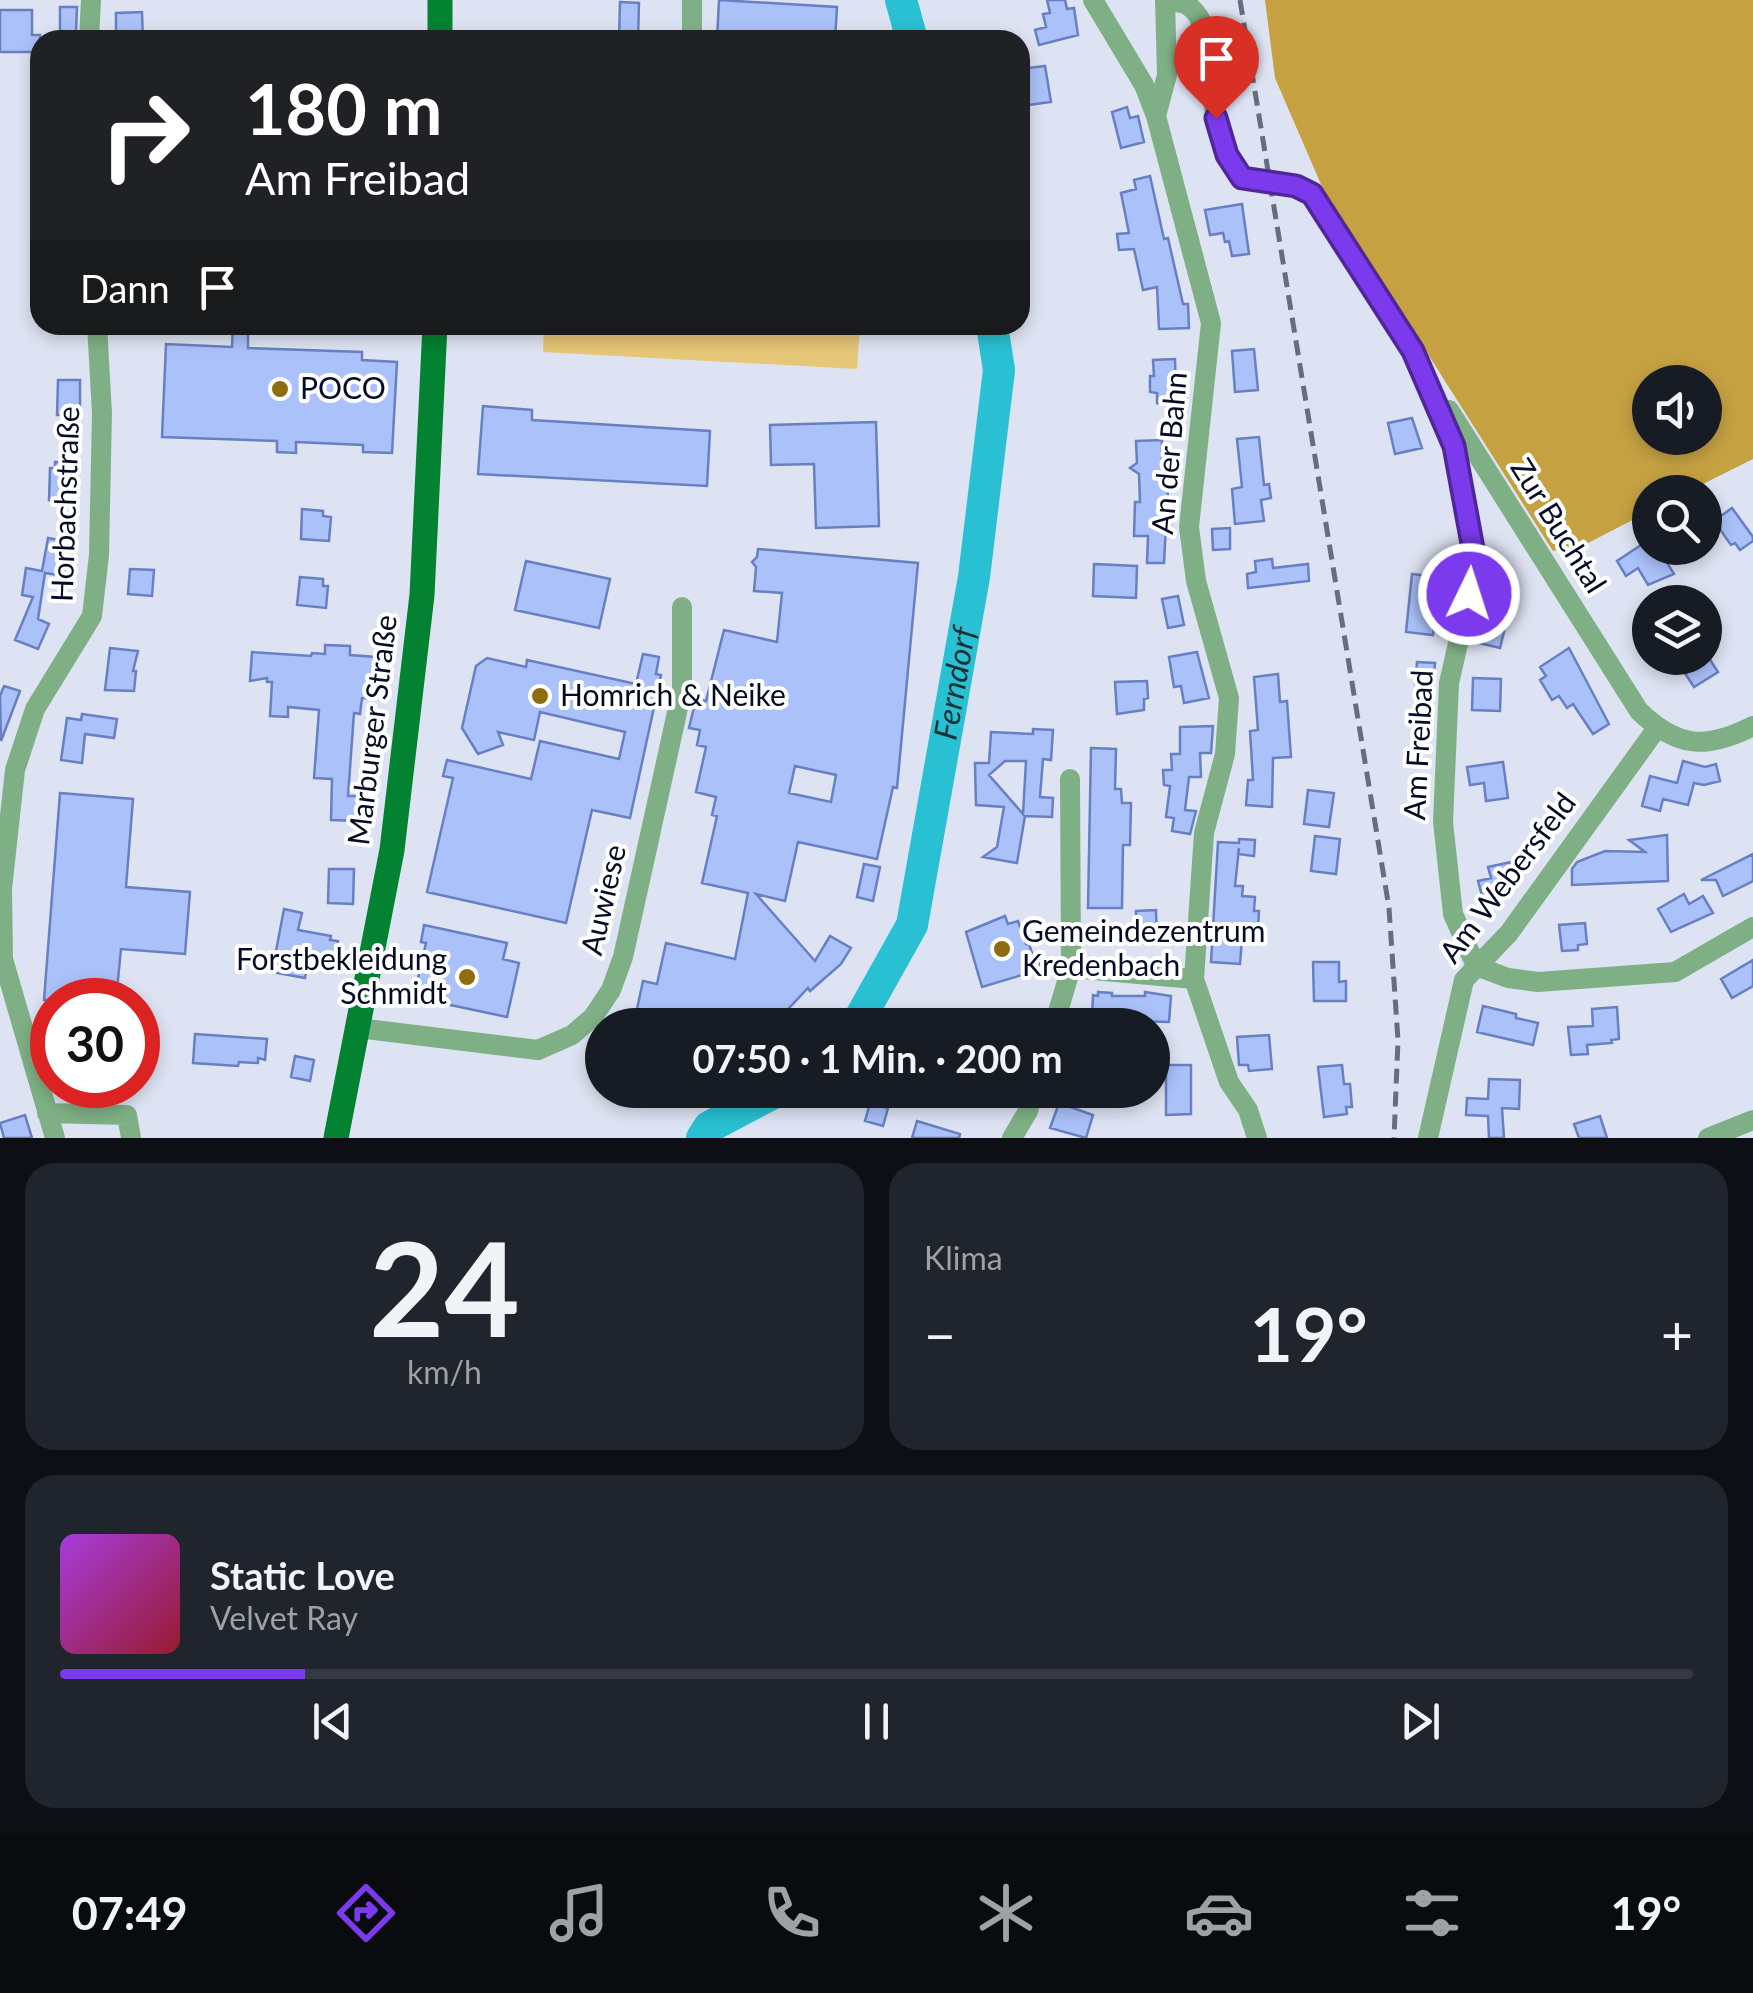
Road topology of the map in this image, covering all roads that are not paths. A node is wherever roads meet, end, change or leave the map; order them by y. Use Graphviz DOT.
graph roads {
  1 [pos="91,0"];
  2 [pos="440,0"];
  3 [pos="692,0"];
  4 [pos="1093,0"];
  5 [pos="1165,1"];
  6 [pos="89,30"];
  7 [pos="440,30"];
  8 [pos="692,30"];
  9 [pos="1156,116"];
  10 [pos="98,335"];
  11 [pos="434,335"];
  12 [pos="1421,368"];
  13 [pos="682,607"];
  14 [pos="1753,726"];
  15 [pos="1657,728"];
  16 [pos="1070,779"];
  17 [pos="1753,927"];
  18 [pos="1,959"];
  19 [pos="1476,966"];
  20 [pos="1070,968"];
  21 [pos="1194,979"];
  22 [pos="1059,1008"];
  23 [pos="358,1028"];
  24 [pos="1029,1108"];
  25 [pos="48,1113"];
  26 [pos="1753,1120"];
  27 [pos="55,1138"];
  28 [pos="131,1138"];
  29 [pos="336,1138"];
  30 [pos="1012,1138"];
  31 [pos="1257,1138"];
  32 [pos="1428,1138"];
  33 [pos="1708,1138"];
  1 -- 6 [label="street"];
  2 -- 7 [label="main road"];
  3 -- 8 [label="street"];
  4 -- 9 [label="street"];
  5 -- 9 [label="street, An der Bahn"];
  5 -- 12 [label="street, Am Freibad, bridge"];
  9 -- 21 [label="street, An der Bahn"];
  10 -- 18 [label="street, Horbachstraße"];
  11 -- 23 [label="main road, Marburger Straße"];
  12 -- 15 [label="street, Zur Buchtal"];
  12 -- 19 [label="street, Am Freibad"];
  13 -- 23 [label="street, Auwiese"];
  14 -- 15 [label="street"];
  15 -- 19 [label="street, Am Webersfeld"];
  16 -- 20 [label="street"];
  17 -- 19 [label="street"];
  18 -- 25 [label="street, Horbachstraße"];
  19 -- 32 [label="street, Am Webersfeld"];
  20 -- 21 [label="street"];
  20 -- 22 [label="street"];
  21 -- 31 [label="street, An der Bahn"];
  23 -- 29 [label="main road, Marburger Straße"];
  24 -- 30 [label="street"];
  25 -- 27 [label="street, Horbachstraße"];
  25 -- 28 [label="street"];
  26 -- 33 [label="street"];
}
